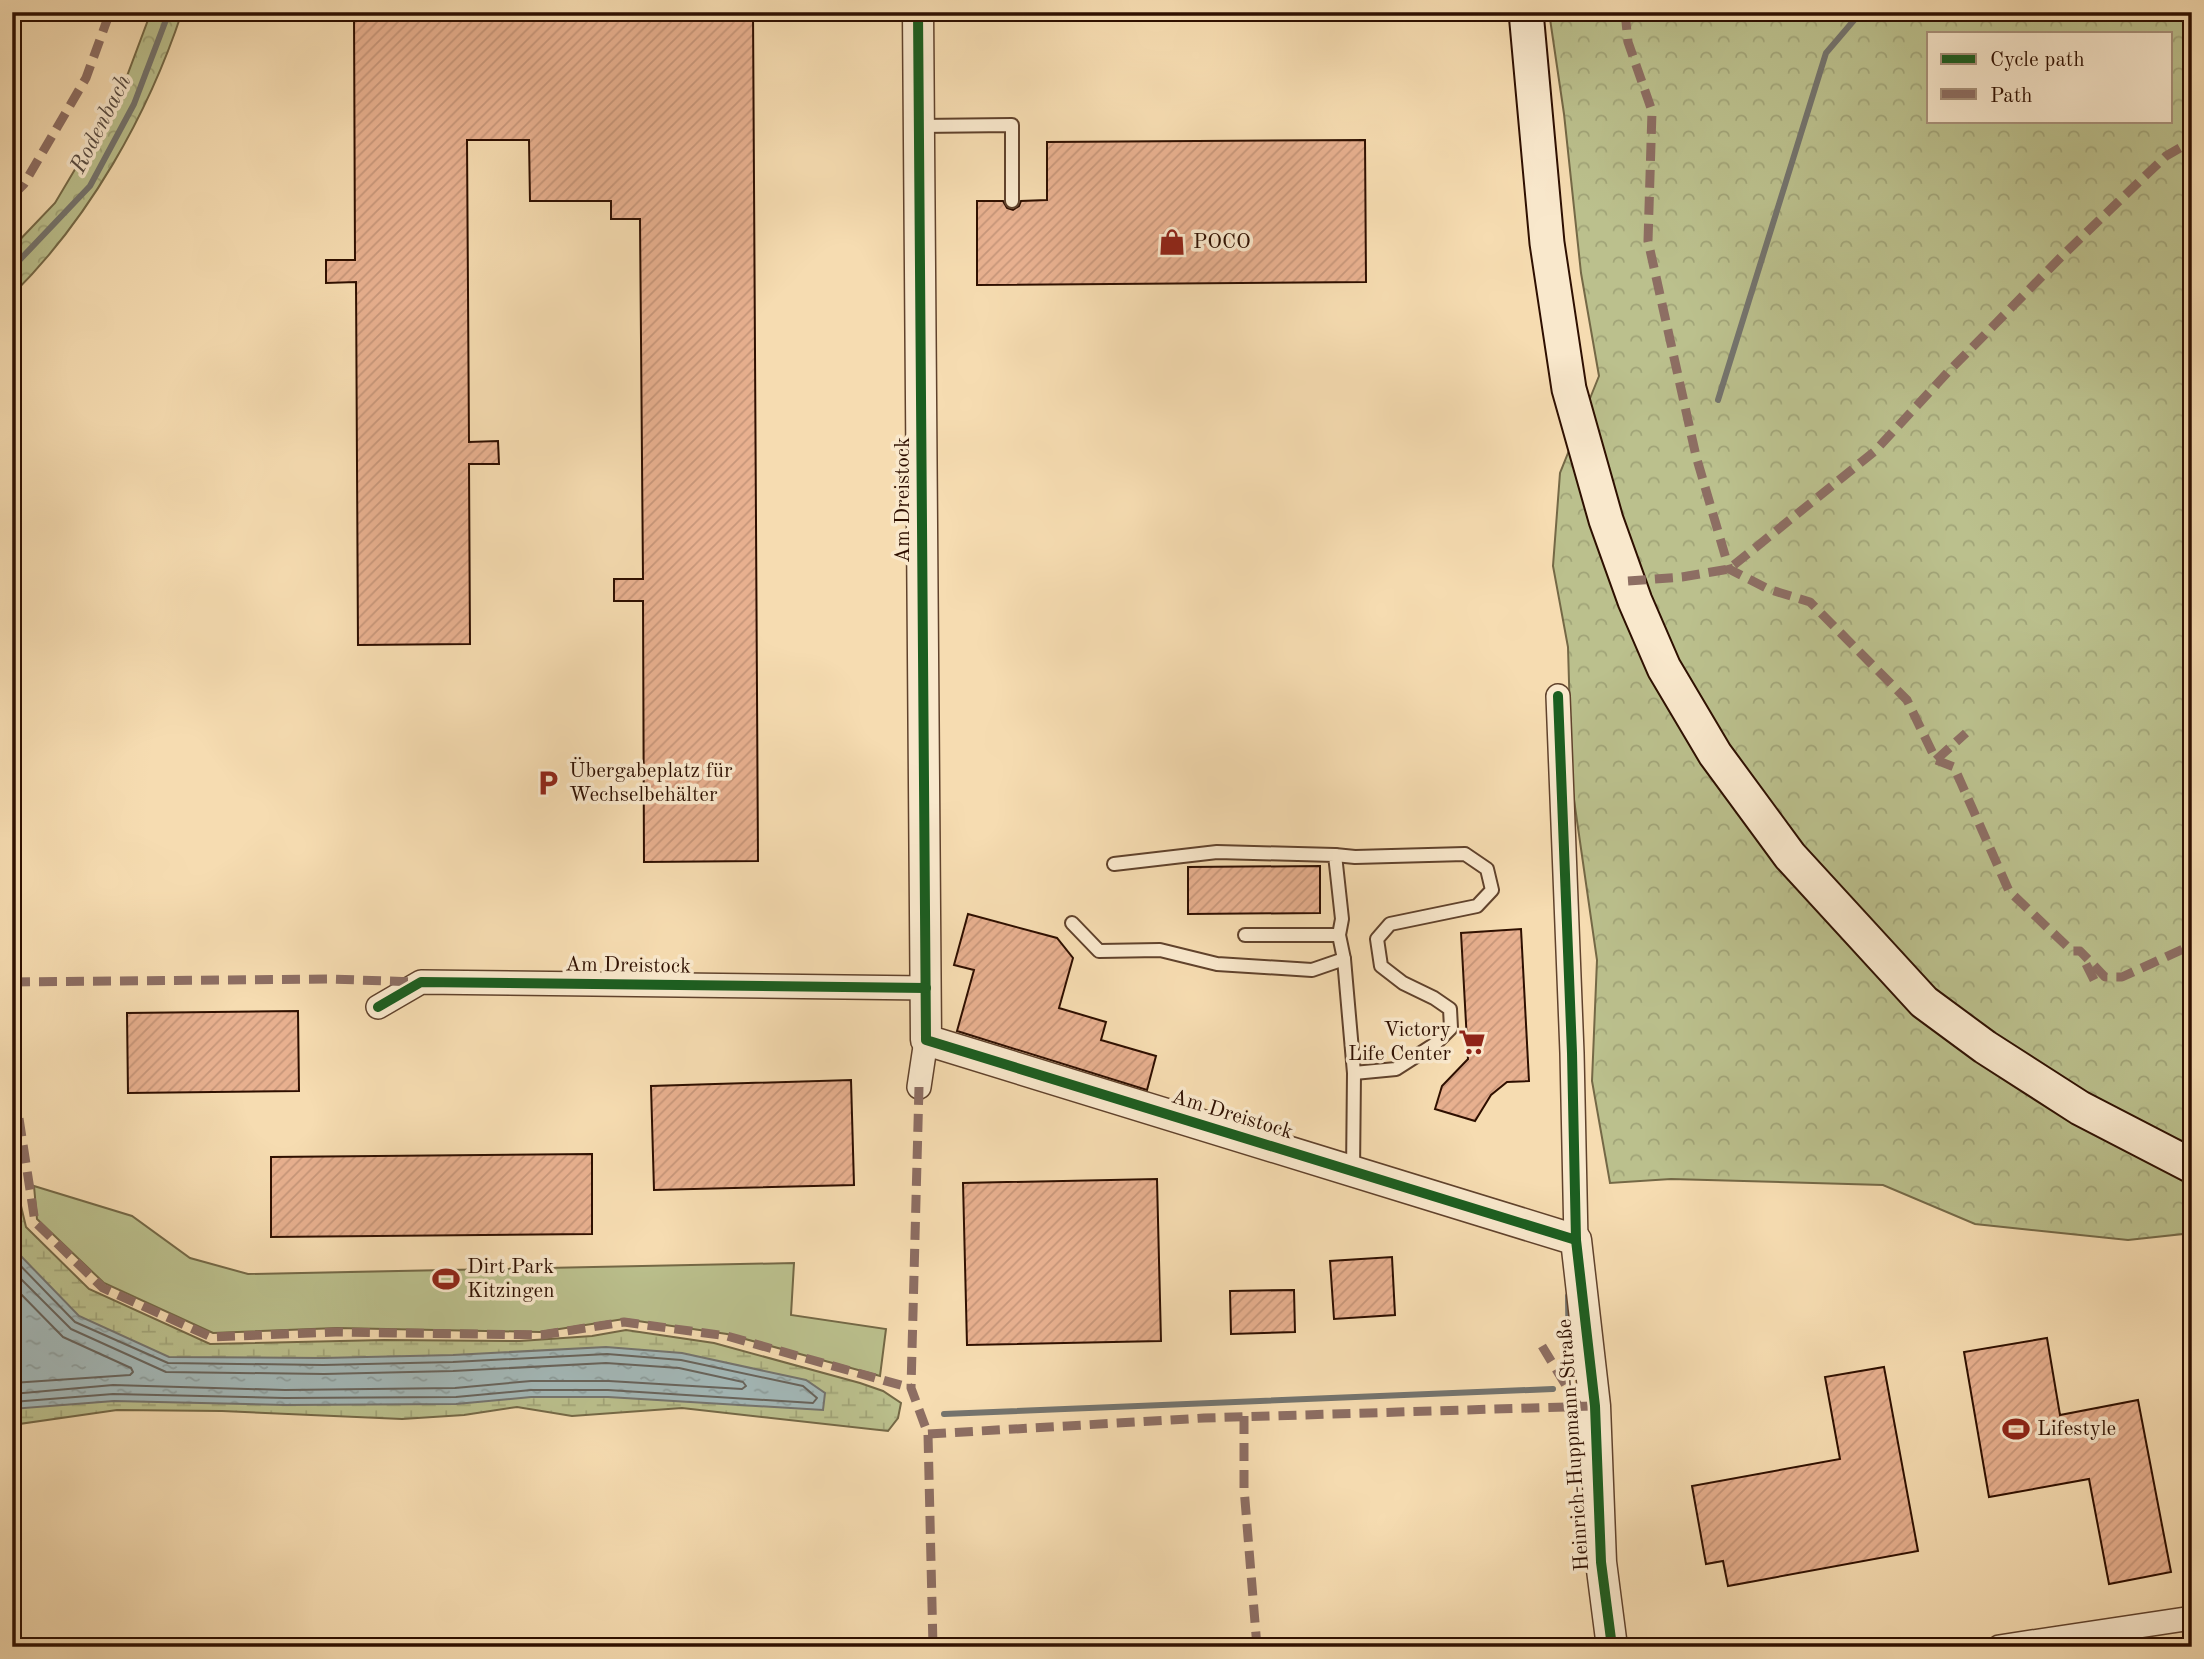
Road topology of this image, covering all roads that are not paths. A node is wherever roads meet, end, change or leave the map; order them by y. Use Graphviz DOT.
graph roads {
  1 [pos="918,12"];
  2 [pos="1526,12"];
  3 [pos="919,125"];
  4 [pos="1012,201"];
  5 [pos="1558,696"];
  6 [pos="1335,855"];
  7 [pos="1114,864"];
  8 [pos="1072,923"];
  9 [pos="1245,935"];
  10 [pos="1339,935"];
  11 [pos="1344,959"];
  12 [pos="926,988"];
  13 [pos="378,1007"];
  14 [pos="926,1040"];
  15 [pos="1354,1073"];
  16 [pos="919,1087"];
  17 [pos="2192,1166"];
  18 [pos="1353,1173"];
  19 [pos="1576,1240"];
  20 [pos="2192,1618"];
  21 [pos="1612,1647"];
  22 [pos="1999,1647"];
  1 -- 3 [label="street, Am Dreistock"];
  2 -- 17 [label="main road"];
  3 -- 4 [label="lane"];
  3 -- 12 [label="street, Am Dreistock"];
  5 -- 19 [label="street"];
  6 -- 7 [label="lane"];
  6 -- 10 [label="lane"];
  6 -- 15 [label="lane"];
  8 -- 11 [label="lane"];
  9 -- 10 [label="lane"];
  10 -- 11 [label="lane"];
  11 -- 15 [label="lane"];
  12 -- 13 [label="street, Am Dreistock"];
  12 -- 14 [label="street, Am Dreistock"];
  14 -- 16 [label="street"];
  14 -- 18 [label="street, Am Dreistock"];
  15 -- 18 [label="lane"];
  18 -- 19 [label="street, Am Dreistock"];
  19 -- 21 [label="street, Heinrich-Huppmann-Straße"];
  20 -- 22 [label="street"];
}
